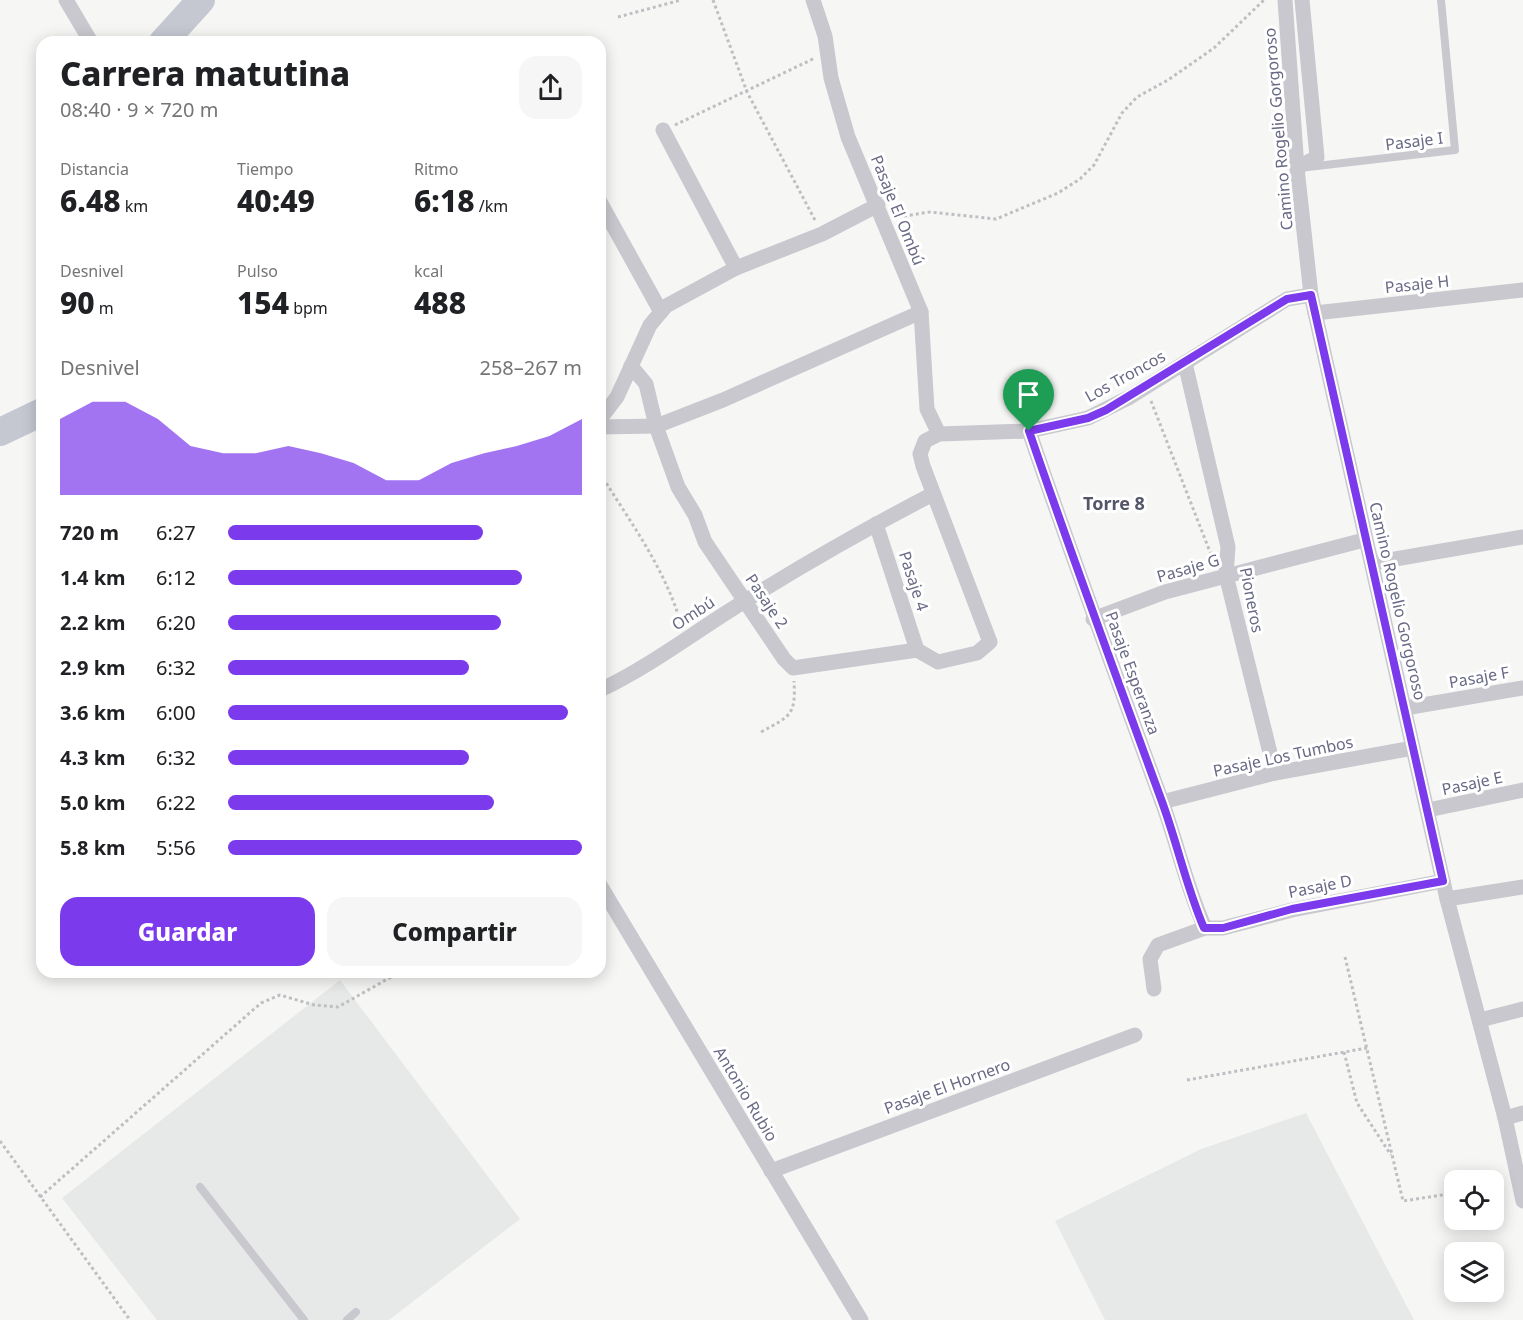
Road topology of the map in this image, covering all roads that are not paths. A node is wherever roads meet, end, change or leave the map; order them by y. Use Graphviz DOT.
graph roads {
  1 [pos="66,0"];
  2 [pos="813,0"];
  3 [pos="1285,0"];
  4 [pos="1302,0"];
  5 [pos="1441,0"];
  6 [pos="87,36"];
  7 [pos="663,130"];
  8 [pos="1297,168"];
  9 [pos="878,205"];
  10 [pos="606,213"];
  11 [pos="736,268"];
  12 [pos="1523,290"];
  13 [pos="1311,295"];
  14 [pos="661,312"];
  15 [pos="921,312"];
  16 [pos="1315,313"];
  17 [pos="1185,363"];
  18 [pos="631,366"];
  19 [pos="606,411"];
  20 [pos="656,426"];
  21 [pos="606,427"];
  22 [pos="1029,431"];
  23 [pos="939,435"];
  24 [pos="933,494"];
  25 [pos="876,524"];
  26 [pos="1523,537"];
  27 [pos="1365,540"];
  28 [pos="1372,563"];
  29 [pos="1226,575"];
  30 [pos="746,600"];
  31 [pos="1094,619"];
  32 [pos="917,650"];
  33 [pos="606,687"];
  34 [pos="1523,688"];
  35 [pos="1405,708"];
  36 [pos="1413,748"];
  37 [pos="1275,773"];
  38 [pos="1523,790"];
  39 [pos="1162,802"];
  40 [pos="1428,810"];
  41 [pos="1443,881"];
  42 [pos="1523,887"];
  43 [pos="606,895"];
  44 [pos="1447,899"];
  45 [pos="1204,928"];
  46 [pos="1154,989"];
  47 [pos="1523,1009"];
  48 [pos="1480,1020"];
  49 [pos="1135,1035"];
  50 [pos="1523,1113"];
  51 [pos="1505,1118"];
  52 [pos="771,1171"];
  53 [pos="200,1187"];
  54 [pos="1523,1201"];
  55 [pos="356,1312"];
  56 [pos="304,1320"];
  57 [pos="347,1320"];
  58 [pos="861,1320"];
  1 -- 6 [label="street"];
  2 -- 9 [label="street, Pasaje El Ombú"];
  3 -- 8 [label="street, Camino Rogelio Gorgoroso"];
  4 -- 8 [label="street"];
  5 -- 8 [label="lane, Pasaje I"];
  7 -- 11 [label="street"];
  8 -- 13 [label="street, Camino Rogelio Gorgoroso"];
  9 -- 11 [label="street"];
  9 -- 15 [label="street, Pasaje El Ombú"];
  10 -- 14 [label="street"];
  11 -- 14 [label="street"];
  12 -- 16 [label="street, Pasaje H"];
  13 -- 16 [label="street, Camino Rogelio Gorgoroso"];
  13 -- 17 [label="street, Los Troncos"];
  14 -- 18 [label="street"];
  15 -- 20 [label="street"];
  15 -- 23 [label="street, Pasaje El Ombú"];
  16 -- 27 [label="street, Camino Rogelio Gorgoroso"];
  17 -- 22 [label="street, Los Troncos"];
  17 -- 29 [label="street, Pioneros"];
  18 -- 19 [label="street"];
  18 -- 20 [label="street, Pasaje 2"];
  20 -- 21 [label="street"];
  20 -- 30 [label="street, Pasaje 2"];
  22 -- 23 [label="street, Los Troncos"];
  22 -- 31 [label="street, Pasaje Esperanza"];
  23 -- 24 [label="street"];
  24 -- 25 [label="street, Ombú"];
  24 -- 32 [label="street"];
  25 -- 30 [label="street, Ombú"];
  25 -- 32 [label="street, Pasaje 4"];
  26 -- 28 [label="street"];
  27 -- 28 [label="street, Camino Rogelio Gorgoroso"];
  27 -- 29 [label="street, Pasaje G"];
  28 -- 35 [label="street, Camino Rogelio Gorgoroso"];
  29 -- 31 [label="street, Pasaje G"];
  29 -- 37 [label="street, Pioneros"];
  30 -- 32 [label="street, Pasaje 2"];
  30 -- 33 [label="street, Ombú"];
  31 -- 39 [label="street, Pasaje Esperanza"];
  34 -- 35 [label="street, Pasaje F"];
  35 -- 36 [label="street, Camino Rogelio Gorgoroso"];
  36 -- 37 [label="street, Pasaje Los Tumbos"];
  36 -- 40 [label="street, Camino Rogelio Gorgoroso"];
  37 -- 39 [label="street, Pasaje Los Tumbos"];
  38 -- 40 [label="street, Pasaje E"];
  39 -- 45 [label="street, Pasaje Esperanza"];
  40 -- 41 [label="street, Camino Rogelio Gorgoroso"];
  41 -- 44 [label="street, Camino Rogelio Gorgoroso"];
  41 -- 45 [label="street, Pasaje D"];
  42 -- 44 [label="street"];
  43 -- 52 [label="street, Antonio Rubio"];
  44 -- 48 [label="street, Camino Rogelio Gorgoroso"];
  45 -- 46 [label="street, Pasaje D"];
  47 -- 48 [label="street"];
  48 -- 51 [label="street, Camino Rogelio Gorgoroso"];
  49 -- 52 [label="street, Pasaje El Hornero"];
  50 -- 51 [label="street"];
  51 -- 54 [label="street, Camino Rogelio Gorgoroso"];
  52 -- 58 [label="street, Antonio Rubio"];
  53 -- 56 [label="lane"];
  55 -- 57 [label="lane"];
}
